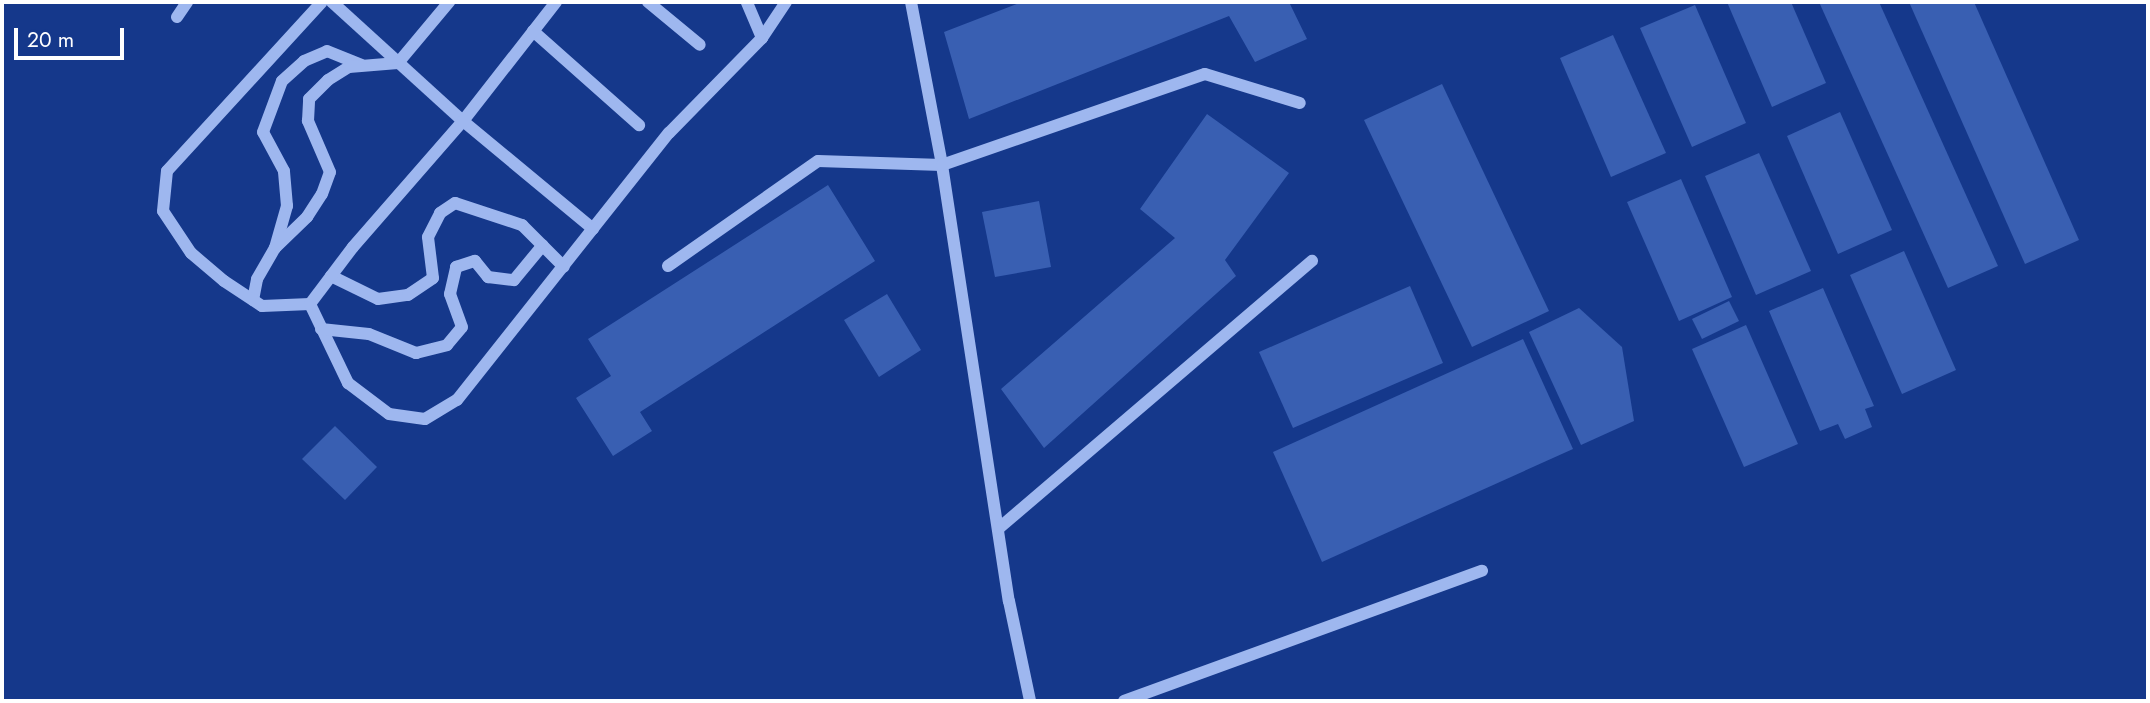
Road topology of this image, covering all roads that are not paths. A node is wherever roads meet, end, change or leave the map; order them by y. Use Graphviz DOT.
graph roads {
  1 [pos="187,2"];
  2 [pos="321,2"];
  3 [pos="332,2"];
  4 [pos="449,2"];
  5 [pos="556,2"];
  6 [pos="648,2"];
  7 [pos="747,2"];
  8 [pos="786,2"];
  9 [pos="911,2"];
  10 [pos="177,17"];
  11 [pos="533,31"];
  12 [pos="762,38"];
  13 [pos="701,45"];
  14 [pos="398,63"];
  15 [pos="362,66"];
  16 [pos="1300,103"];
  17 [pos="463,121"];
  18 [pos="639,125"];
  19 [pos="942,165"];
  20 [pos="593,229"];
  21 [pos="542,245"];
  22 [pos="275,248"];
  23 [pos="1312,261"];
  24 [pos="668,266"];
  25 [pos="564,267"];
  26 [pos="331,276"];
  27 [pos="253,300"];
  28 [pos="310,304"];
  29 [pos="321,329"];
  30 [pos="998,529"];
  31 [pos="1482,571"];
  32 [pos="1030,701"];
  33 [pos="1124,701"];
  1 -- 10 [label="street"];
  2 -- 27 [label="street"];
  3 -- 14 [label="street"];
  4 -- 14 [label="street"];
  5 -- 11 [label="street"];
  6 -- 13 [label="street"];
  7 -- 12 [label="street"];
  8 -- 12 [label="street"];
  9 -- 19 [label="street"];
  11 -- 17 [label="street"];
  11 -- 18 [label="street"];
  12 -- 20 [label="street"];
  14 -- 15 [label="street"];
  14 -- 17 [label="street"];
  15 -- 22 [label="street"];
  15 -- 22 [label="street"];
  16 -- 19 [label="street"];
  17 -- 20 [label="street"];
  17 -- 26 [label="street"];
  19 -- 24 [label="street"];
  19 -- 30 [label="street"];
  20 -- 25 [label="street"];
  21 -- 25 [label="street"];
  21 -- 26 [label="street"];
  21 -- 29 [label="street"];
  22 -- 27 [label="street"];
  23 -- 30 [label="street"];
  25 -- 29 [label="street"];
  26 -- 28 [label="street"];
  27 -- 28 [label="street"];
  28 -- 29 [label="street"];
  30 -- 32 [label="street"];
  31 -- 33 [label="street"];
}
